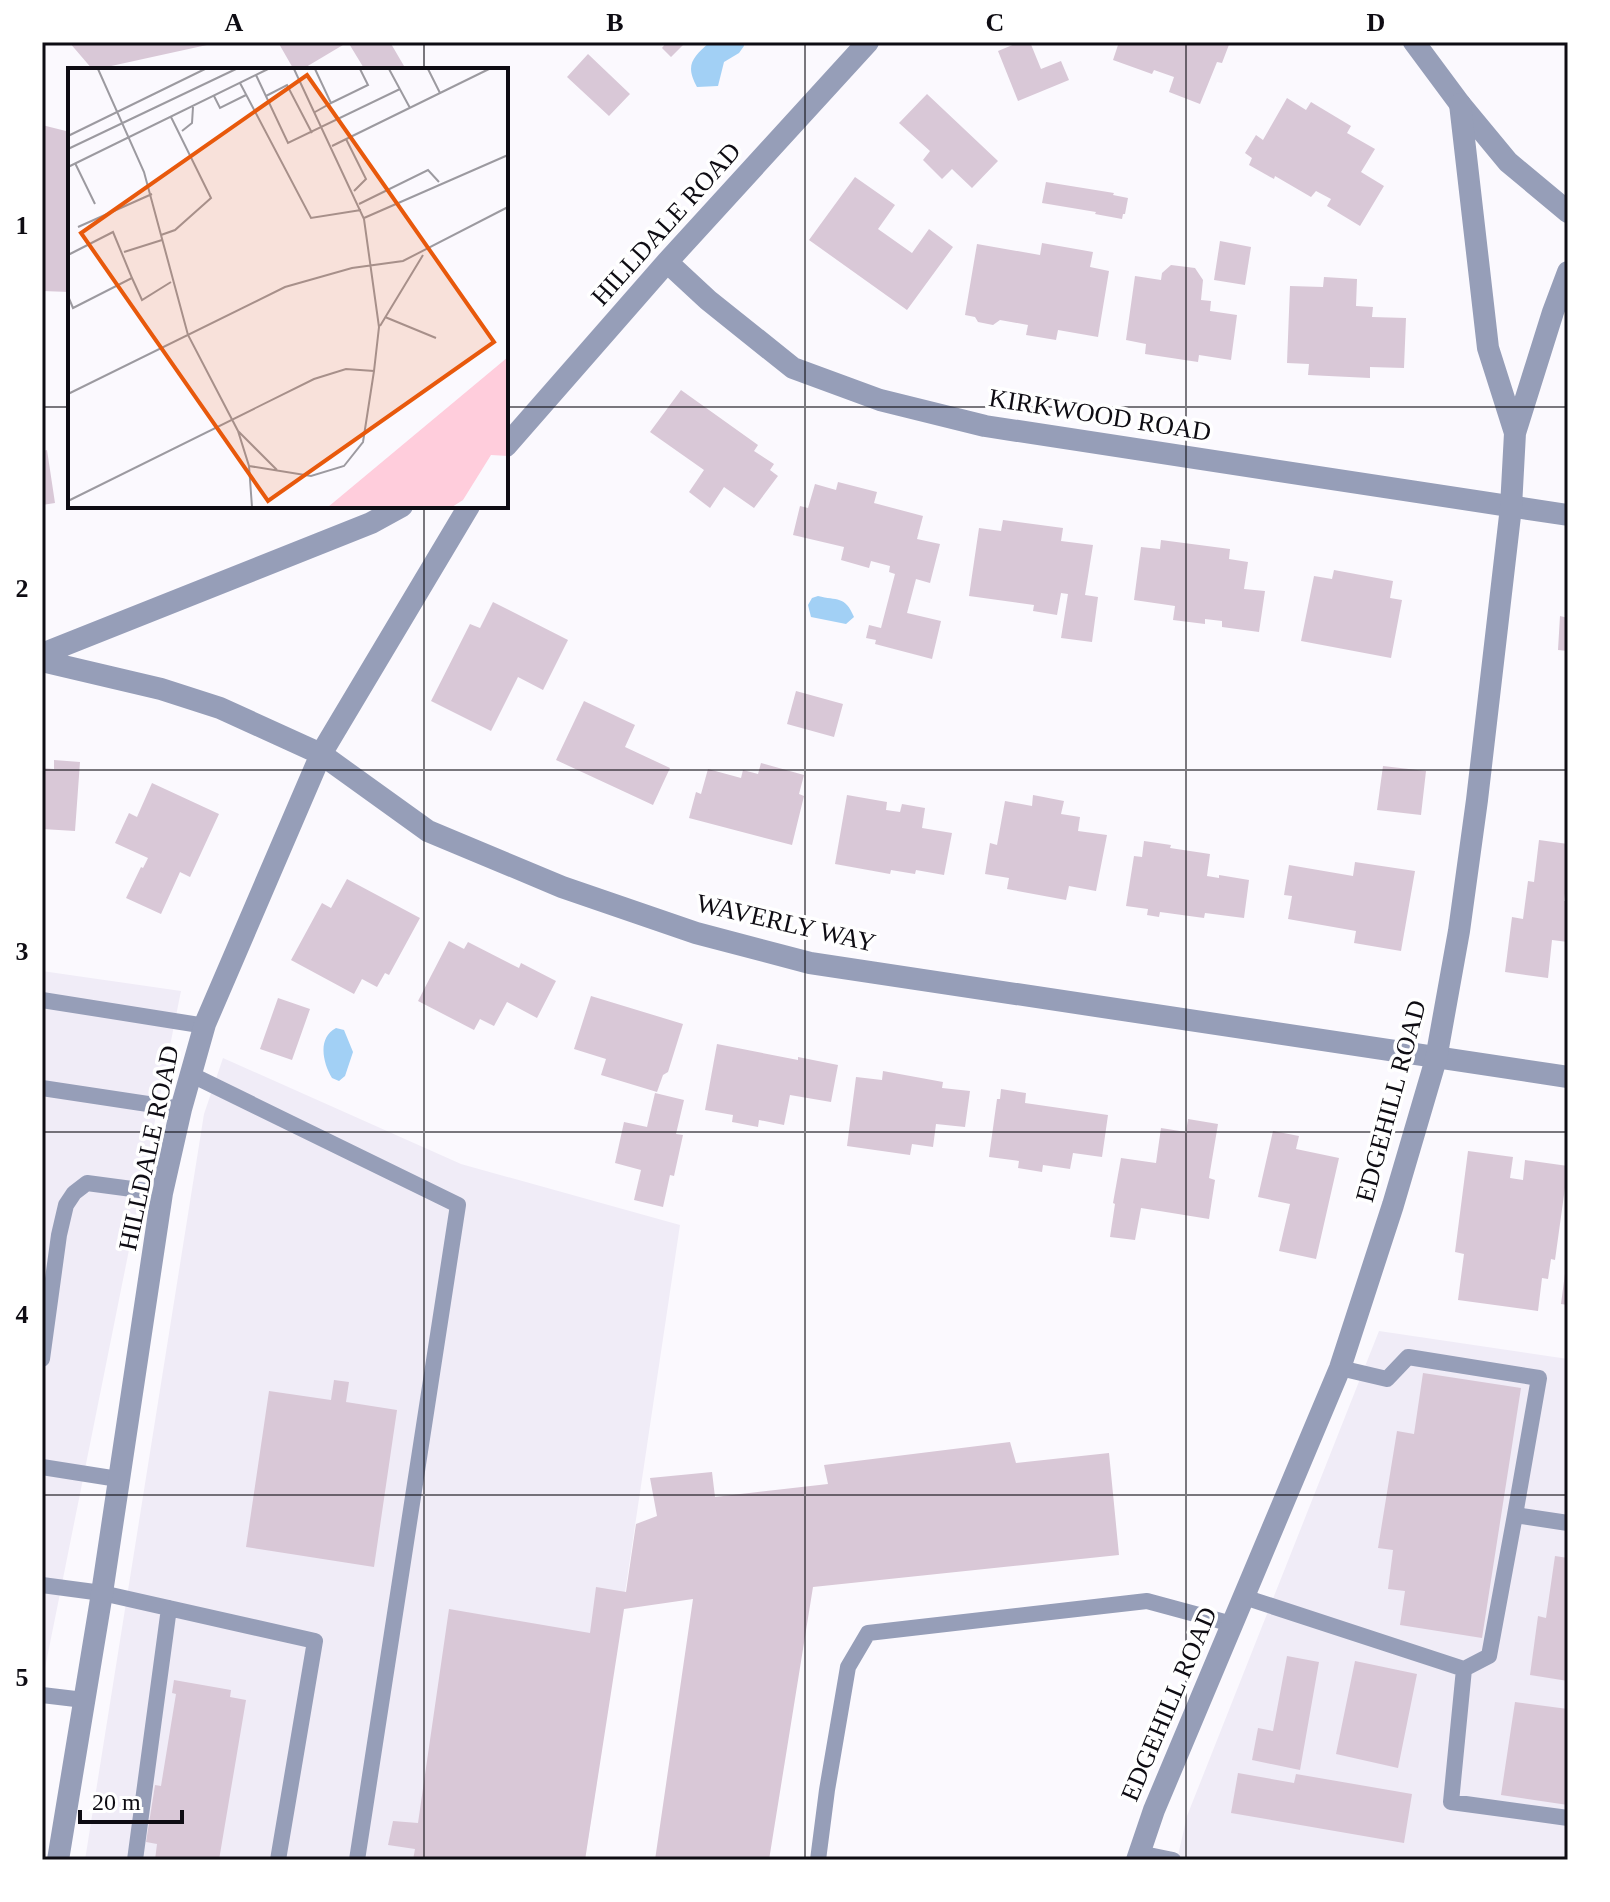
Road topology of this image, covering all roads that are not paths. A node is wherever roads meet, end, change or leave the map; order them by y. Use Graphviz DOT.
graph roads {
  1 [pos="868,42"];
  2 [pos="1414,42"];
  3 [pos="1460,104"];
  4 [pos="1568,212"];
  5 [pos="667,262"];
  6 [pos="1568,272"];
  7 [pos="1515,433"];
  8 [pos="508,444"];
  9 [pos="1511,507"];
  10 [pos="398,508"];
  11 [pos="468,508"];
  12 [pos="1568,515"];
  13 [pos="42,654"];
  14 [pos="42,661"];
  15 [pos="321,754"];
  16 [pos="42,1000"];
  17 [pos="206,1026"];
  18 [pos="1436,1059"];
  19 [pos="190,1074"];
  20 [pos="1568,1077"];
  21 [pos="42,1088"];
  22 [pos="181,1109"];
  23 [pos="162,1193"];
  24 [pos="42,1359"];
  25 [pos="1340,1368"];
  26 [pos="42,1467"];
  27 [pos="118,1479"];
  28 [pos="1515,1515"];
  29 [pos="1568,1523"];
  30 [pos="42,1585"];
  31 [pos="102,1593"];
  32 [pos="1244,1597"];
  33 [pos="169,1608"];
  34 [pos="1232,1624"];
  35 [pos="1464,1669"];
  36 [pos="42,1695"];
  37 [pos="84,1700"];
  38 [pos="1568,1818"];
  39 [pos="1138,1856"];
  40 [pos="58,1860"];
  41 [pos="135,1860"];
  42 [pos="278,1860"];
  43 [pos="357,1860"];
  44 [pos="818,1860"];
  45 [pos="1173,1860"];
  1 -- 5 [label="street, HILLDALE ROAD"];
  2 -- 3 [label="street"];
  3 -- 4 [label="street"];
  3 -- 7 [label="street"];
  5 -- 8 [label="street, HILLDALE ROAD"];
  5 -- 9 [label="street, KIRKWOOD ROAD"];
  6 -- 7 [label="street, EDGEHILL ROAD"];
  7 -- 9 [label="street, EDGEHILL ROAD"];
  9 -- 12 [label="street, KIRKWOOD ROAD"];
  9 -- 18 [label="street, EDGEHILL ROAD"];
  10 -- 13 [label="street"];
  11 -- 15 [label="street, HILLDALE ROAD"];
  14 -- 15 [label="street, WAVERLY WAY"];
  15 -- 17 [label="street, HILLDALE ROAD"];
  15 -- 18 [label="street, WAVERLY WAY"];
  16 -- 17 [label="lane"];
  17 -- 19 [label="street, HILLDALE ROAD"];
  18 -- 20 [label="street, WAVERLY WAY"];
  18 -- 25 [label="street, EDGEHILL ROAD"];
  19 -- 22 [label="street, HILLDALE ROAD"];
  19 -- 43 [label="lane"];
  21 -- 22 [label="lane"];
  22 -- 23 [label="street, HILLDALE ROAD"];
  23 -- 24 [label="lane"];
  23 -- 27 [label="street, HILLDALE ROAD"];
  25 -- 28 [label="lane"];
  25 -- 32 [label="street, EDGEHILL ROAD"];
  26 -- 27 [label="lane"];
  27 -- 31 [label="street, HILLDALE ROAD"];
  28 -- 29 [label="lane"];
  28 -- 35 [label="lane"];
  30 -- 31 [label="lane"];
  31 -- 33 [label="lane"];
  31 -- 37 [label="street, HILLDALE ROAD"];
  32 -- 34 [label="street, EDGEHILL ROAD"];
  32 -- 35 [label="lane"];
  33 -- 41 [label="lane"];
  33 -- 42 [label="lane"];
  34 -- 39 [label="street, EDGEHILL ROAD"];
  34 -- 44 [label="lane"];
  35 -- 38 [label="lane"];
  36 -- 37 [label="lane"];
  37 -- 40 [label="street, HILLDALE ROAD"];
  39 -- 45 [label="lane"];
}
